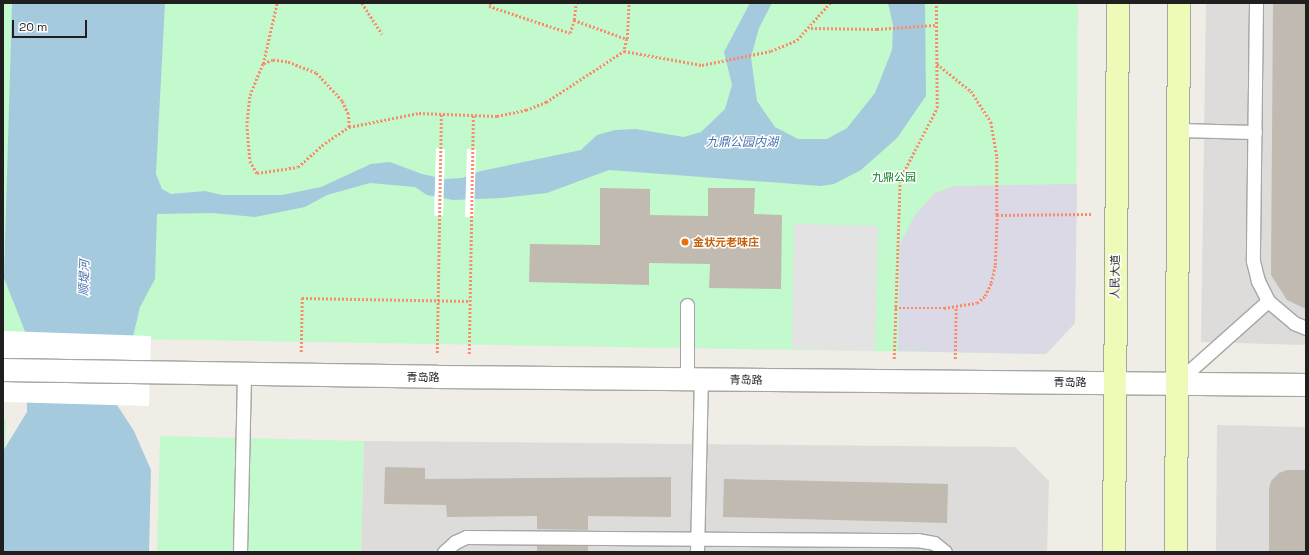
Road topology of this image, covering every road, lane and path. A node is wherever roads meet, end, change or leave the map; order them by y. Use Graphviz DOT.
graph roads {
  1 [pos="277,3"];
  2 [pos="362,3"];
  3 [pos="491,3"];
  4 [pos="576,3"];
  5 [pos="629,3"];
  6 [pos="830,3"];
  7 [pos="936,3"];
  8 [pos="1118,3"];
  9 [pos="1178,3"];
  10 [pos="1256,3"];
  11 [pos="574,20"];
  12 [pos="935,25"];
  13 [pos="810,28"];
  14 [pos="382,34"];
  15 [pos="627,39"];
  16 [pos="624,51"];
  17 [pos="263,64"];
  18 [pos="936,64"];
  19 [pos="441,114"];
  20 [pos="473,115"];
  21 [pos="349,127"];
  22 [pos="1178,130"];
  23 [pos="1254,132"];
  24 [pos="997,214"];
  25 [pos="1116,214"];
  26 [pos="438,300"];
  27 [pos="470,301"];
  28 [pos="1268,301"];
  29 [pos="687,305"];
  30 [pos="956,307"];
  31 [pos="895,308"];
  32 [pos="1306,328"];
  33 [pos="3,370"];
  34 [pos="244,375"];
  35 [pos="300,375"];
  36 [pos="469,377"];
  37 [pos="437,378"];
  38 [pos="694,379"];
  39 [pos="893,381"];
  40 [pos="954,381"];
  41 [pos="1114,382"];
  42 [pos="1177,382"];
  43 [pos="1306,385"];
  44 [pos="697,538"];
  45 [pos="240,552"];
  46 [pos="444,552"];
  47 [pos="697,552"];
  48 [pos="945,552"];
  49 [pos="1114,552"];
  50 [pos="1176,552"];
  1 -- 17 [label="path"];
  2 -- 14 [label="path"];
  3 -- 11 [label="path"];
  4 -- 11 [label="path"];
  5 -- 15 [label="path"];
  6 -- 13 [label="path"];
  7 -- 12 [label="path"];
  8 -- 25 [label="main road, 人民大道"];
  9 -- 22 [label="main road"];
  10 -- 23 [label="lane"];
  11 -- 15 [label="path"];
  12 -- 13 [label="path"];
  12 -- 18 [label="path"];
  13 -- 16 [label="path"];
  15 -- 16 [label="path"];
  16 -- 20 [label="path"];
  17 -- 21 [label="path"];
  17 -- 21 [label="path"];
  18 -- 24 [label="path"];
  18 -- 31 [label="path"];
  19 -- 20 [label="path"];
  19 -- 21 [label="path"];
  19 -- 26 [label="path"];
  20 -- 27 [label="path"];
  22 -- 23 [label="lane"];
  22 -- 42 [label="main road"];
  23 -- 28 [label="lane"];
  24 -- 25 [label="path"];
  24 -- 30 [label="path"];
  25 -- 41 [label="main road, 人民大道"];
  26 -- 27 [label="path"];
  26 -- 35 [label="path"];
  26 -- 37 [label="path"];
  27 -- 36 [label="path"];
  28 -- 32 [label="lane"];
  28 -- 42 [label="lane"];
  29 -- 38 [label="lane"];
  30 -- 31 [label="path"];
  30 -- 40 [label="path"];
  31 -- 39 [label="path"];
  33 -- 34 [label="street, 青岛路"];
  34 -- 35 [label="street, 青岛路"];
  34 -- 45 [label="lane"];
  35 -- 37 [label="street, 青岛路"];
  36 -- 37 [label="street, 青岛路"];
  36 -- 38 [label="street, 青岛路"];
  38 -- 39 [label="street, 青岛路"];
  38 -- 44 [label="lane"];
  39 -- 40 [label="street, 青岛路"];
  40 -- 41 [label="street, 青岛路"];
  41 -- 42 [label="street, 青岛路"];
  41 -- 49 [label="main road, 人民大道"];
  42 -- 43 [label="street, 青岛路"];
  42 -- 50 [label="main road"];
  44 -- 46 [label="lane"];
  44 -- 47 [label="lane"];
  44 -- 48 [label="lane"];
}
